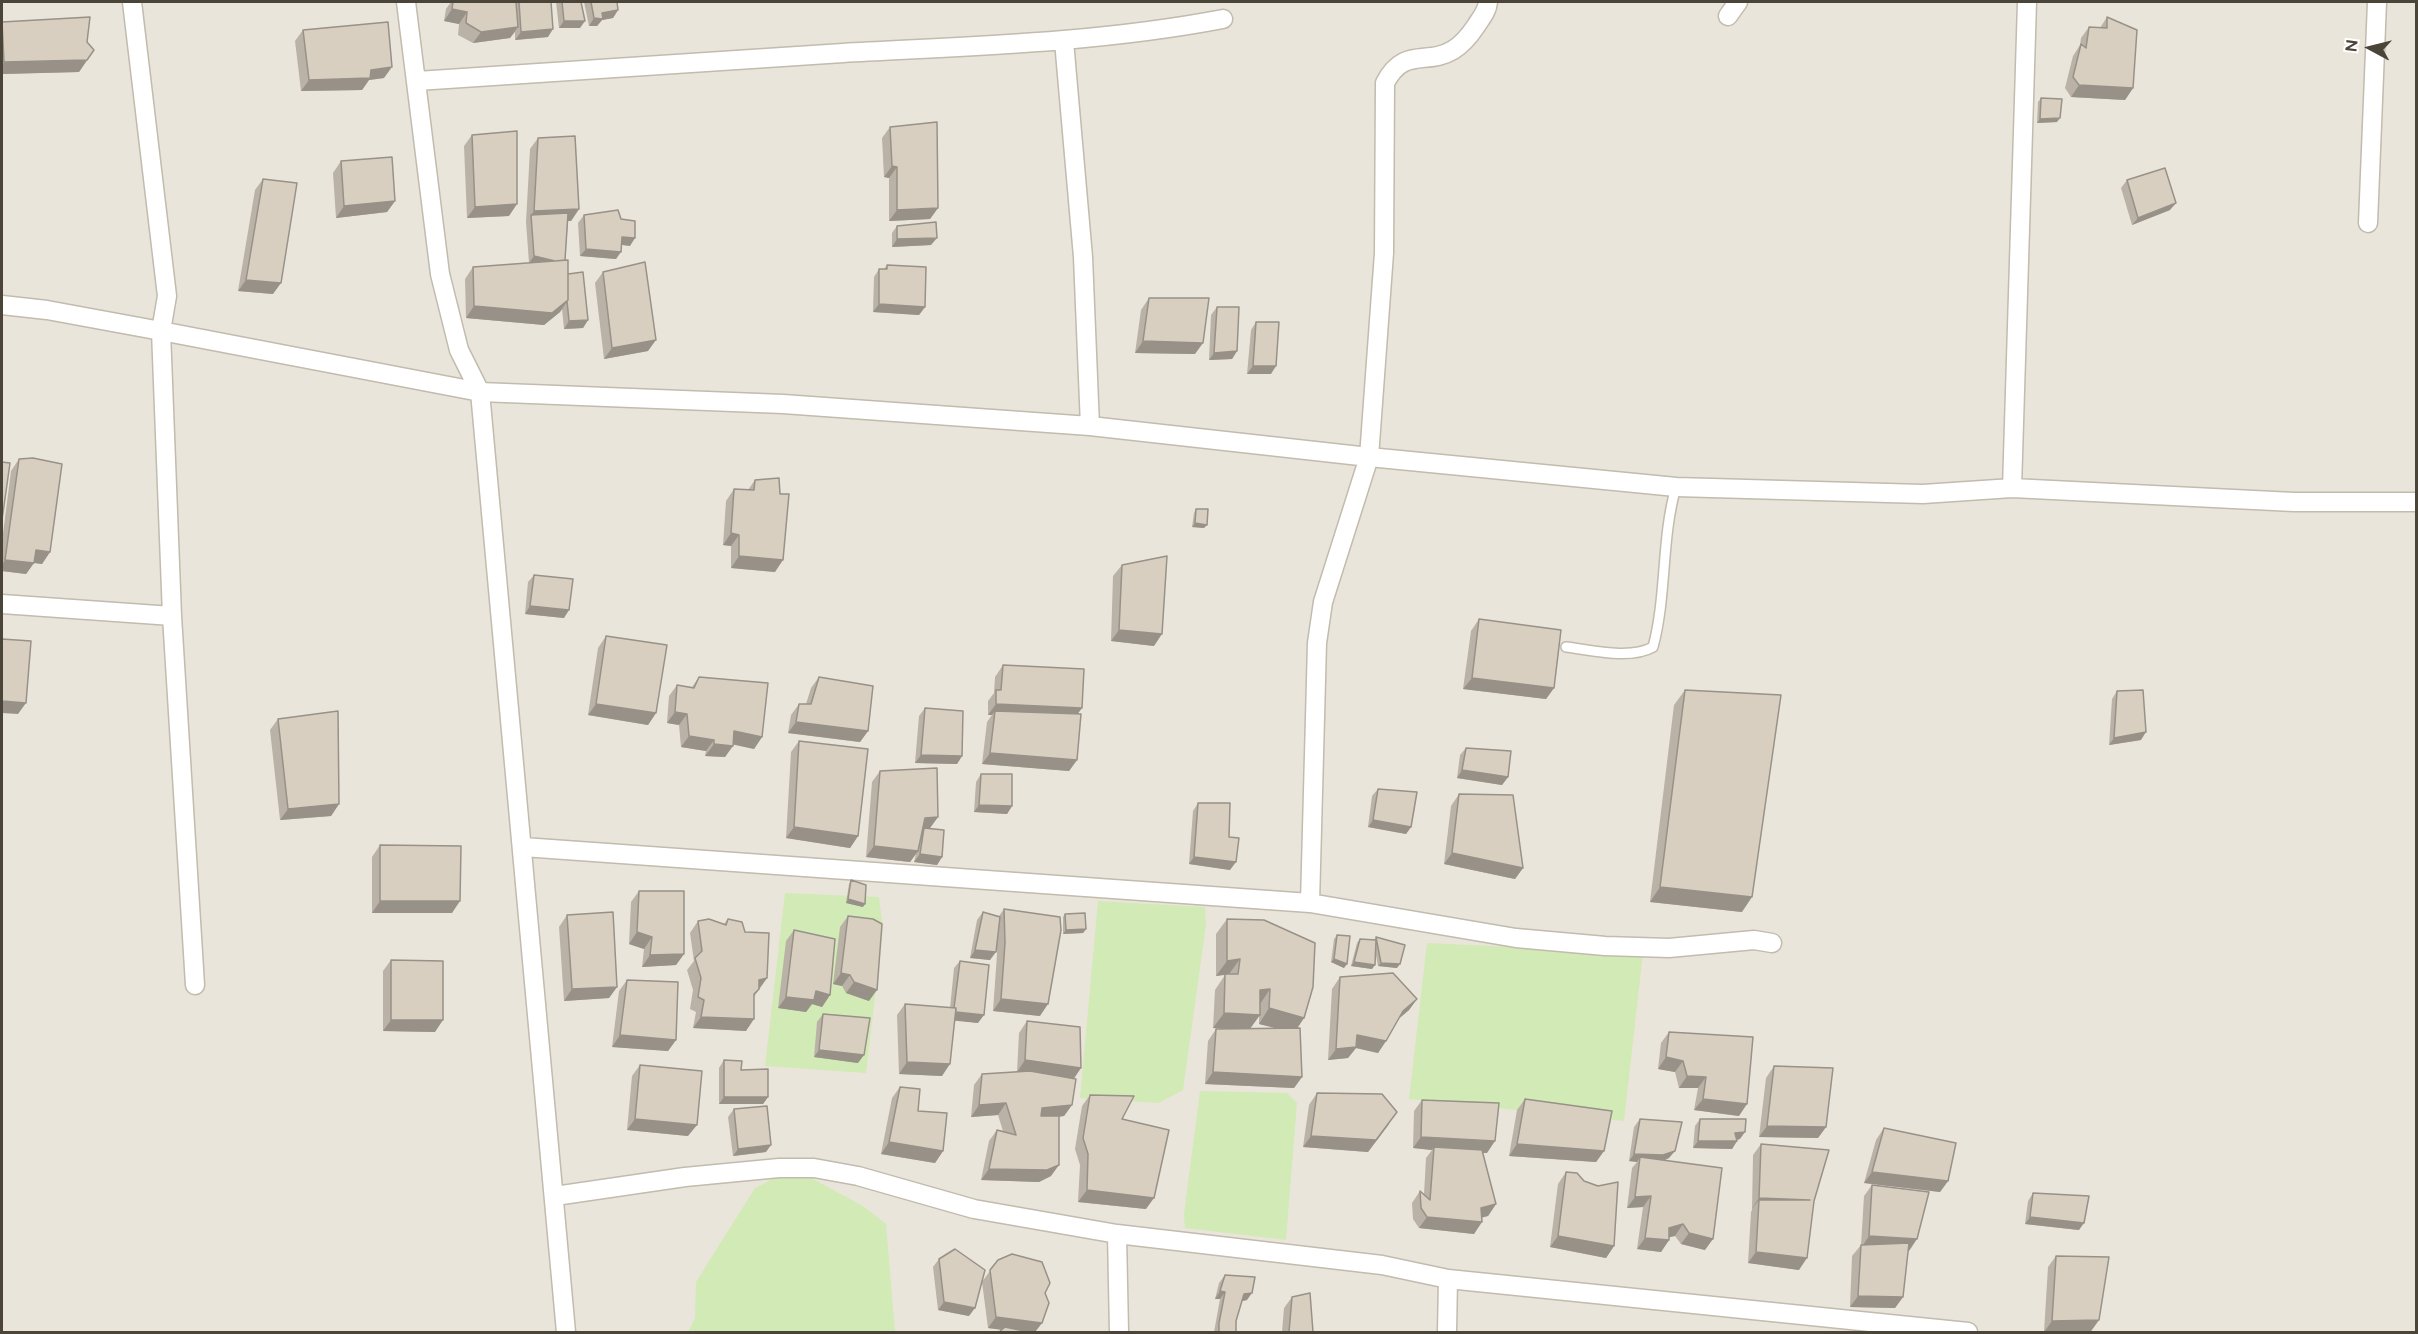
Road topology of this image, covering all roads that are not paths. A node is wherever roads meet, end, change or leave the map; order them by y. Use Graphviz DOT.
graph roads {
  1 [pos="132,2"];
  2 [pos="406,2"];
  3 [pos="1488,2"];
  4 [pos="2027,2"];
  5 [pos="2377,2"];
  6 [pos="1223,19"];
  7 [pos="1064,41"];
  8 [pos="417,81"];
  9 [pos="2368,222"];
  10 [pos="2,305"];
  11 [pos="161,331"];
  12 [pos="480,392"];
  13 [pos="1090,426"];
  14 [pos="1369,457"];
  15 [pos="1676,487"];
  16 [pos="2012,488"];
  17 [pos="2416,502"];
  18 [pos="2,604"];
  19 [pos="172,616"];
  20 [pos="1566,647"];
  21 [pos="524,848"];
  22 [pos="1310,903"];
  23 [pos="1772,943"];
  24 [pos="195,985"];
  25 [pos="555,1196"];
  26 [pos="1117,1234"];
  27 [pos="1448,1279"];
  28 [pos="566,1332"];
  29 [pos="1119,1332"];
  30 [pos="1448,1332"];
  31 [pos="1968,1332"];
  1 -- 11 [label="street"];
  2 -- 8 [label="street"];
  3 -- 14 [label="street"];
  4 -- 16 [label="street"];
  5 -- 9 [label="street"];
  6 -- 7 [label="street"];
  7 -- 8 [label="street"];
  7 -- 13 [label="street"];
  8 -- 12 [label="street"];
  10 -- 11 [label="street"];
  11 -- 12 [label="street"];
  11 -- 19 [label="street"];
  12 -- 13 [label="street"];
  12 -- 21 [label="street"];
  13 -- 14 [label="street"];
  14 -- 15 [label="street"];
  14 -- 22 [label="street"];
  15 -- 16 [label="street"];
  15 -- 20 [label="lane"];
  16 -- 17 [label="street"];
  18 -- 19 [label="street"];
  19 -- 24 [label="street"];
  21 -- 22 [label="street"];
  21 -- 25 [label="street"];
  22 -- 23 [label="street"];
  25 -- 26 [label="street"];
  25 -- 28 [label="street"];
  26 -- 27 [label="street"];
  26 -- 29 [label="street"];
  27 -- 30 [label="street"];
  27 -- 31 [label="street"];
}
